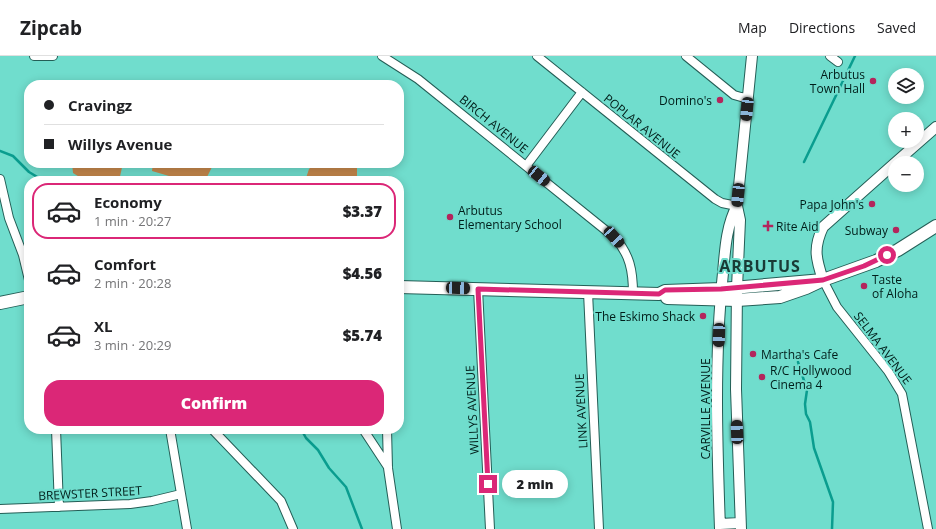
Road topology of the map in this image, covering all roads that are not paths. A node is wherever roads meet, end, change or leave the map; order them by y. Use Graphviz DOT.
graph roads {
  1 [pos="34,56"];
  2 [pos="53,56"];
  3 [pos="382,56"];
  4 [pos="537,56"];
  5 [pos="686,56"];
  6 [pos="752,56"];
  7 [pos="830,56"];
  8 [pos="838,62"];
  9 [pos="582,92"];
  10 [pos="748,98"];
  11 [pos="936,127"];
  12 [pos="903,156"];
  13 [pos="526,166"];
  14 [pos="888,169"];
  15 [pos="0,179"];
  16 [pos="737,206"];
  17 [pos="936,226"];
  18 [pos="24,259"];
  19 [pos="823,280"];
  20 [pos="404,287"];
  21 [pos="478,289"];
  22 [pos="588,292"];
  23 [pos="633,294"];
  24 [pos="721,294"];
  25 [pos="737,294"];
  26 [pos="24,298"];
  27 [pos="0,303"];
  28 [pos="56,434"];
  29 [pos="171,434"];
  30 [pos="217,434"];
  31 [pos="366,434"];
  32 [pos="387,434"];
  33 [pos="388,468"];
  34 [pos="181,494"];
  35 [pos="59,507"];
  36 [pos="0,509"];
  37 [pos="720,526"];
  38 [pos="741,526"];
  39 [pos="187,529"];
  40 [pos="293,529"];
  41 [pos="397,529"];
  42 [pos="490,529"];
  43 [pos="599,529"];
  44 [pos="928,529"];
  1 -- 2 [label="street"];
  3 -- 13 [label="street, BIRCH AVENUE"];
  4 -- 9 [label="street, POPLAR AVENUE"];
  5 -- 10 [label="street"];
  6 -- 10 [label="street"];
  7 -- 8 [label="street"];
  9 -- 13 [label="street"];
  9 -- 16 [label="street, POPLAR AVENUE"];
  10 -- 16 [label="street"];
  11 -- 12 [label="street"];
  13 -- 23 [label="street, BIRCH AVENUE"];
  14 -- 19 [label="street"];
  15 -- 18 [label="street"];
  16 -- 24 [label="street, CARVILLE AVENUE"];
  16 -- 25 [label="street"];
  17 -- 19 [label="main road"];
  19 -- 25 [label="main road"];
  19 -- 44 [label="street, SELMA AVENUE"];
  20 -- 21 [label="main road"];
  21 -- 22 [label="main road"];
  21 -- 42 [label="street, WILLYS AVENUE"];
  22 -- 23 [label="main road"];
  22 -- 43 [label="street, LINK AVENUE"];
  23 -- 24 [label="main road"];
  24 -- 25 [label="main road"];
  24 -- 37 [label="street, CARVILLE AVENUE"];
  25 -- 38 [label="street"];
  26 -- 27 [label="main road"];
  28 -- 35 [label="street"];
  29 -- 34 [label="street"];
  30 -- 40 [label="street"];
  31 -- 33 [label="street"];
  32 -- 33 [label="street"];
  33 -- 41 [label="street"];
  34 -- 35 [label="street, BREWSTER STREET"];
  34 -- 39 [label="street"];
  35 -- 36 [label="street, BREWSTER STREET"];
  37 -- 38 [label="street"];
}
